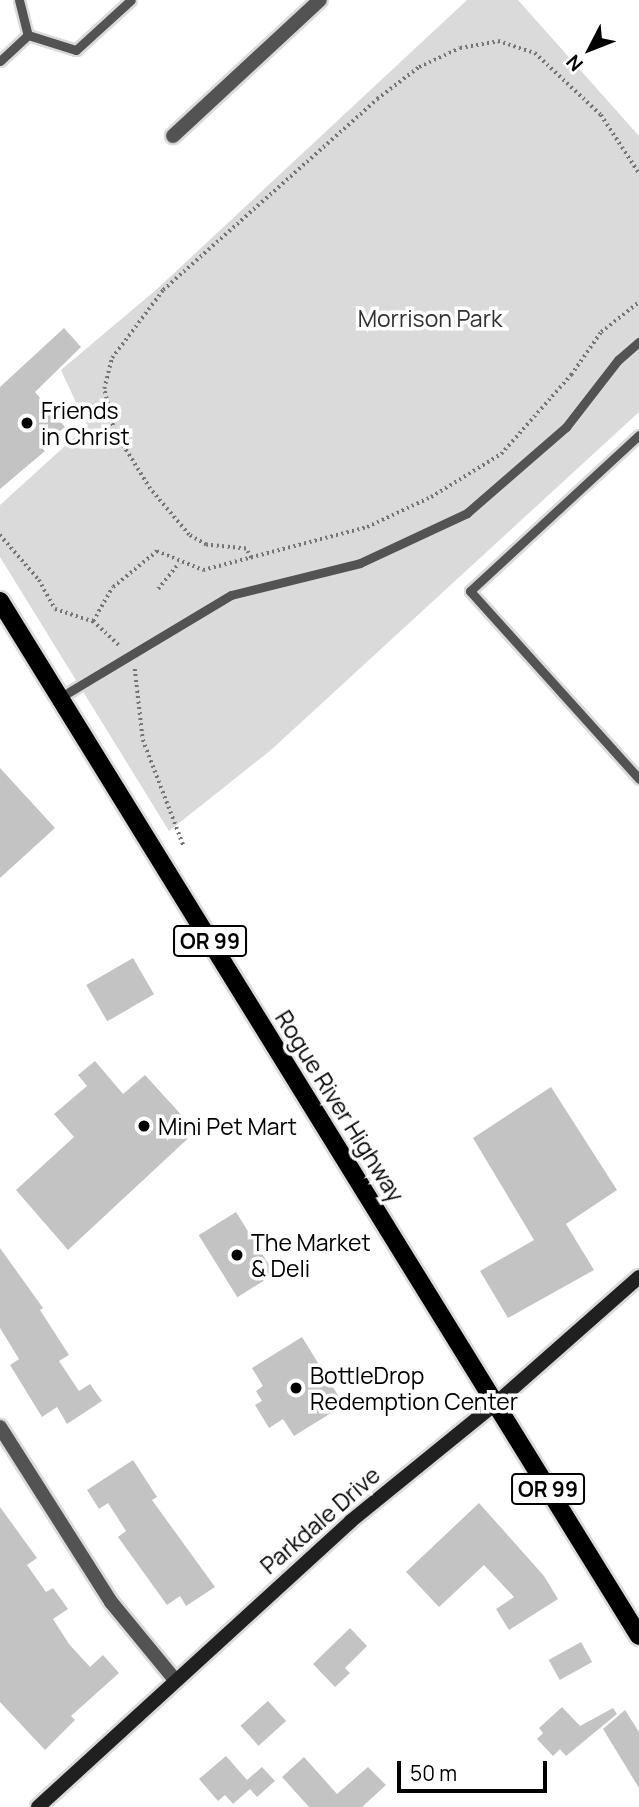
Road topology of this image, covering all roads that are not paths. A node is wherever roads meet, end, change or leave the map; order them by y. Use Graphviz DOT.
graph roads {
  1 [pos="19,0"];
  2 [pos="131,0"];
  3 [pos="320,0"];
  4 [pos="28,35"];
  5 [pos="0,61"];
  6 [pos="173,136"];
  7 [pos="639,342"];
  8 [pos="639,435"];
  9 [pos="0,601"];
  10 [pos="59,698"];
  11 [pos="639,779"];
  12 [pos="639,1277"];
  13 [pos="495,1404"];
  14 [pos="0,1427"];
  15 [pos="639,1636"];
  16 [pos="175,1681"];
  17 [pos="38,1807"];
  1 -- 4 [label="lane"];
  2 -- 4 [label="lane"];
  3 -- 6 [label="street"];
  4 -- 5 [label="lane"];
  7 -- 10 [label="lane"];
  8 -- 11 [label="lane"];
  9 -- 10 [label="main road, Rogue River Highway / OR 99"];
  10 -- 13 [label="main road, Rogue River Highway / OR 99"];
  12 -- 13 [label="main road, Parkdale Drive"];
  13 -- 15 [label="main road, Rogue River Highway / OR 99"];
  13 -- 16 [label="main road, Parkdale Drive"];
  14 -- 16 [label="street"];
  16 -- 17 [label="main road, Parkdale Drive"];
}
